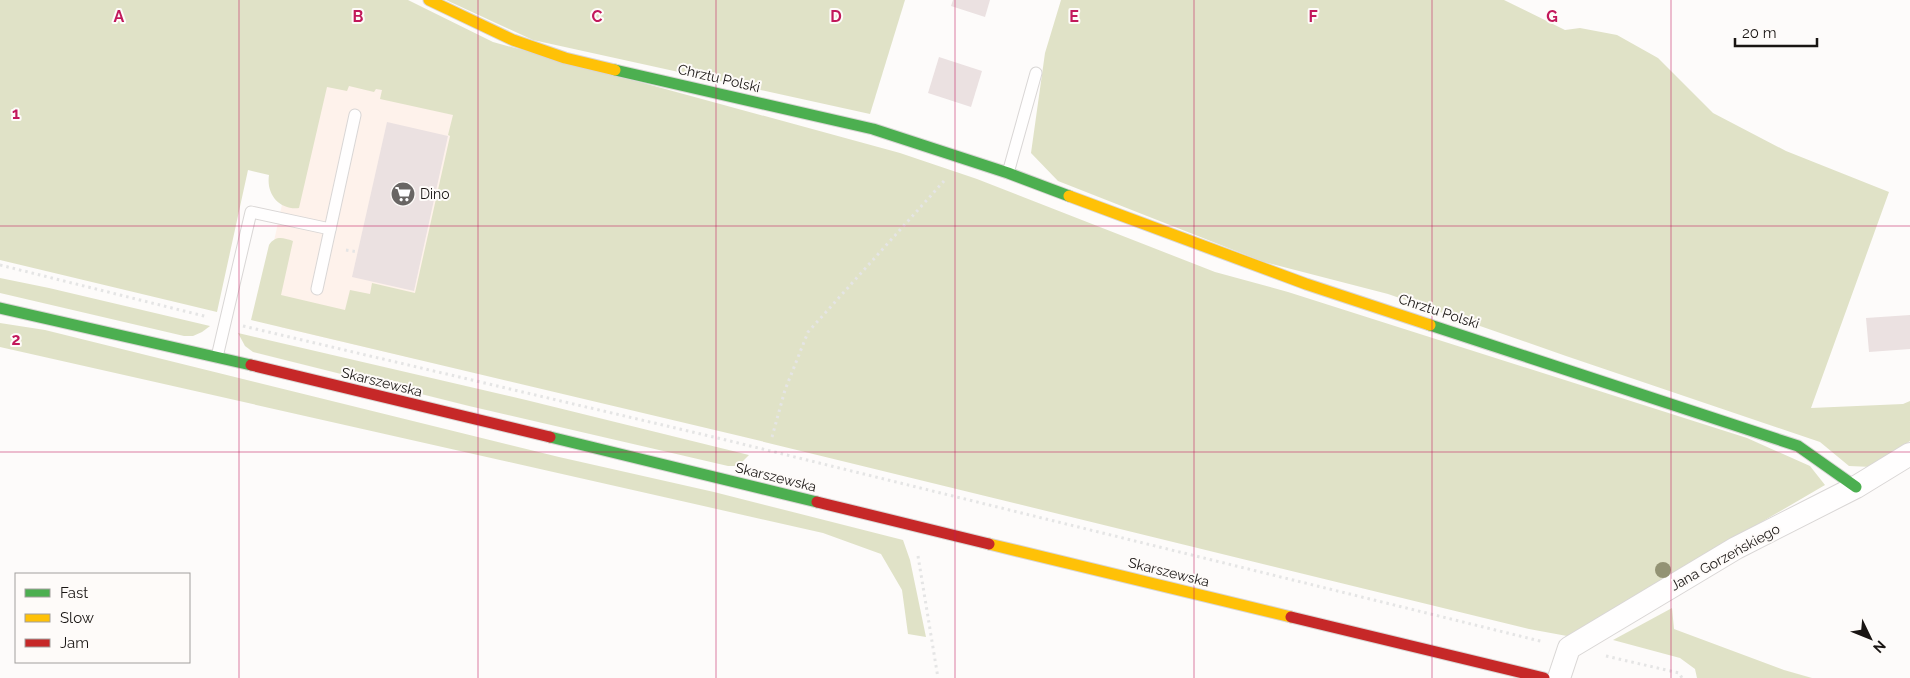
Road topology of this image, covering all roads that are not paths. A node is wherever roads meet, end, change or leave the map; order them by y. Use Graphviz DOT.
graph roads {
  1 [pos="429,0"];
  2 [pos="1036,72"];
  3 [pos="355,115"];
  4 [pos="1008,173"];
  5 [pos="330,229"];
  6 [pos="317,289"];
  7 [pos="0,308"];
  8 [pos="217,357"];
  9 [pos="1910,454"];
  10 [pos="1856,487"];
  11 [pos="1544,678"];
  12 [pos="1559,678"];
  1 -- 4 [label="main road, Chrztu Polski"];
  2 -- 4 [label="lane"];
  3 -- 5 [label="lane"];
  4 -- 10 [label="main road, Chrztu Polski"];
  5 -- 6 [label="lane"];
  5 -- 8 [label="lane"];
  7 -- 8 [label="main road, Skarszewska"];
  8 -- 11 [label="main road, Skarszewska"];
  9 -- 10 [label="street, Jana Gorzeńskiego"];
  10 -- 12 [label="street, Jana Gorzeńskiego"];
}
